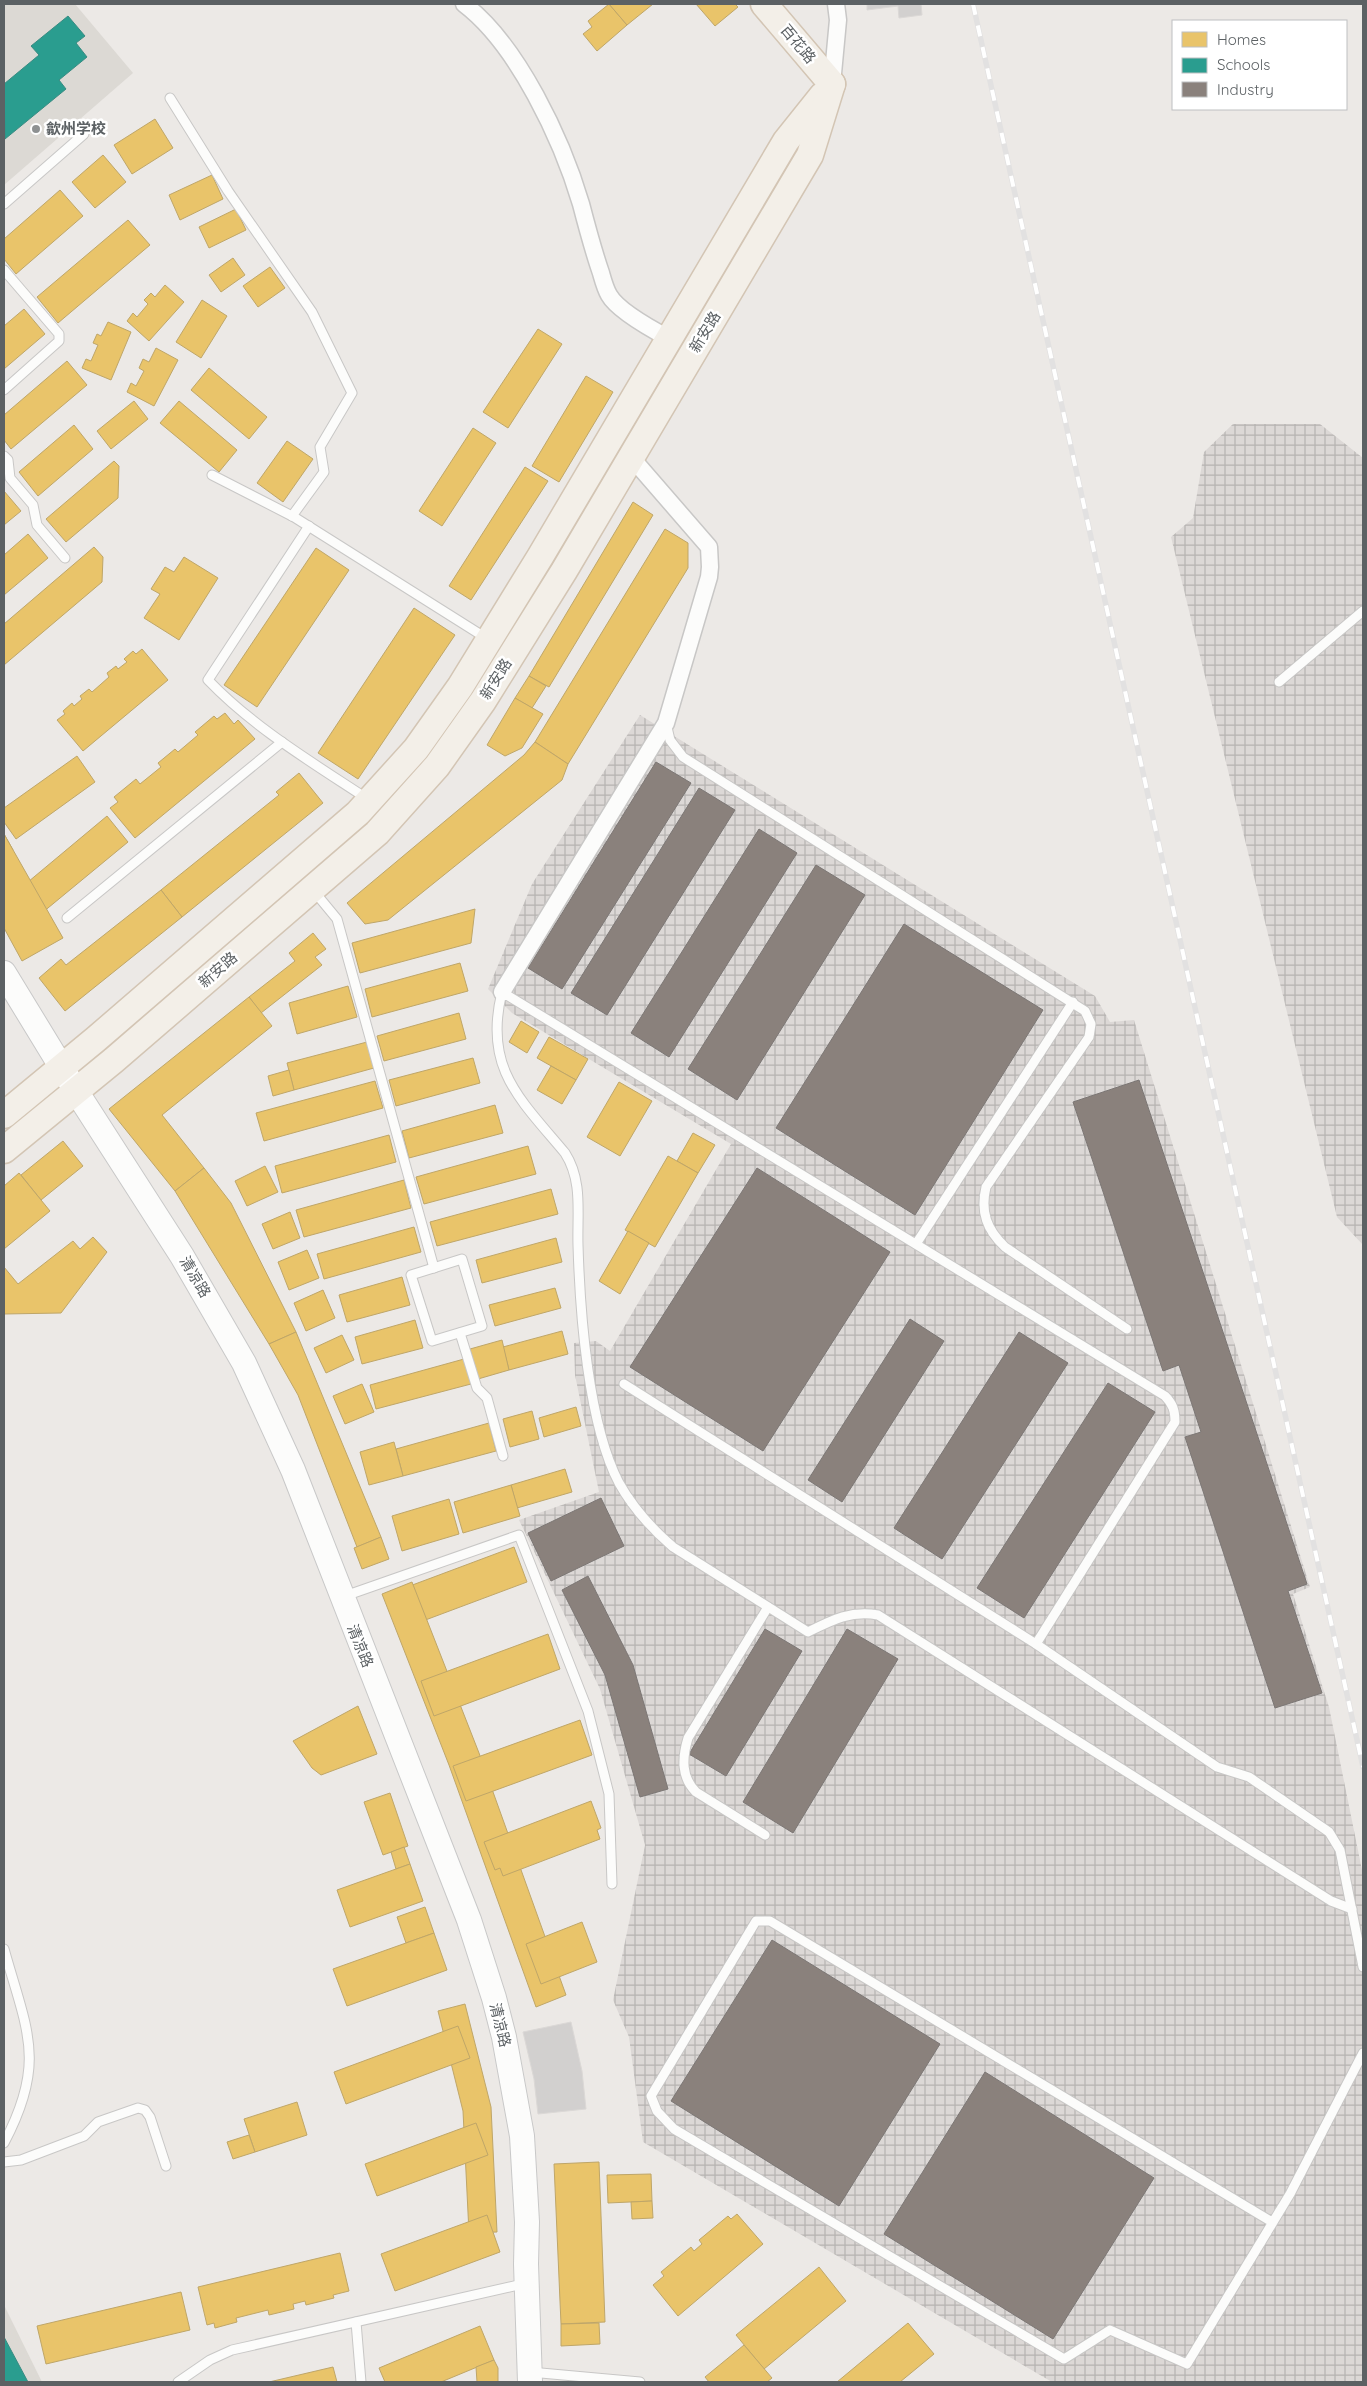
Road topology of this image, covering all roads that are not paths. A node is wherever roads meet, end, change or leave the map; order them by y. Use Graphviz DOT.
graph roads {
  1 [pos="464,4"];
  2 [pos="764,4"];
  3 [pos="836,4"];
  4 [pos="832,84"];
  5 [pos="170,98"];
  6 [pos="84,134"];
  7 [pos="4,204"];
  8 [pos="4,270"];
  9 [pos="670,338"];
  10 [pos="4,390"];
  11 [pos="4,456"];
  12 [pos="632,457"];
  13 [pos="212,475"];
  14 [pos="292,516"];
  15 [pos="309,526"];
  16 [pos="65,558"];
  17 [pos="1363,610"];
  18 [pos="488,640"];
  19 [pos="1279,682"];
  20 [pos="666,723"];
  21 [pos="282,742"];
  22 [pos="370,800"];
  23 [pos="312,889"];
  24 [pos="67,918"];
  25 [pos="4,973"];
  26 [pos="502,992"];
  27 [pos="1073,1002"];
  28 [pos="61,1068"];
  29 [pos="76,1091"];
  30 [pos="4,1115"];
  31 [pos="4,1150"];
  32 [pos="916,1244"];
  33 [pos="434,1268"];
  34 [pos="1127,1329"];
  35 [pos="460,1333"];
  36 [pos="624,1384"];
  37 [pos="503,1456"];
  38 [pos="341,1597"];
  39 [pos="768,1607"];
  40 [pos="1036,1644"];
  41 [pos="765,1836"];
  42 [pos="612,1884"];
  43 [pos="1352,1910"];
  44 [pos="4,1949"];
  45 [pos="1363,1967"];
  46 [pos="1363,2053"];
  47 [pos="4,2143"];
  48 [pos="4,2162"];
  49 [pos="166,2166"];
  50 [pos="1272,2222"];
  51 [pos="527,2283"];
  52 [pos="356,2322"];
  53 [pos="530,2377"];
  54 [pos="178,2382"];
  55 [pos="361,2382"];
  56 [pos="634,2382"];
  1 -- 9 [label="street"];
  2 -- 4 [label="main road, 百花路"];
  3 -- 4 [label="street, 新安路"];
  4 -- 9 [label="main road, 新安路"];
  4 -- 12 [label="main road, 新安路"];
  5 -- 14 [label="lane"];
  6 -- 7 [label="lane"];
  8 -- 10 [label="lane"];
  9 -- 18 [label="main road, 新安路"];
  11 -- 16 [label="lane"];
  12 -- 20 [label="street"];
  12 -- 23 [label="main road, 新安路"];
  13 -- 14 [label="lane"];
  14 -- 15 [label="lane"];
  15 -- 18 [label="lane"];
  15 -- 21 [label="lane"];
  17 -- 19 [label="lane"];
  18 -- 22 [label="main road, 新安路"];
  20 -- 26 [label="street"];
  20 -- 27 [label="lane"];
  21 -- 22 [label="lane"];
  21 -- 24 [label="lane"];
  22 -- 28 [label="main road, 新安路"];
  23 -- 29 [label="main road, 新安路"];
  23 -- 33 [label="lane"];
  25 -- 28 [label="street, 清凉路"];
  26 -- 32 [label="lane"];
  26 -- 39 [label="lane"];
  27 -- 32 [label="lane"];
  27 -- 34 [label="lane"];
  28 -- 29 [label="street, 清凉路"];
  28 -- 30 [label="main road, 新安路"];
  29 -- 31 [label="main road, 新安路"];
  29 -- 38 [label="street, 清凉路"];
  32 -- 40 [label="lane"];
  33 -- 35 [label="lane"];
  33 -- 35 [label="lane"];
  35 -- 37 [label="lane"];
  36 -- 40 [label="lane"];
  38 -- 42 [label="lane"];
  38 -- 51 [label="street, 清凉路"];
  39 -- 41 [label="lane"];
  39 -- 43 [label="lane"];
  40 -- 43 [label="lane"];
  43 -- 45 [label="lane"];
  44 -- 47 [label="lane"];
  46 -- 50 [label="lane"];
  48 -- 49 [label="lane"];
  50 -- 50 [label="lane"];
  51 -- 52 [label="lane"];
  51 -- 53 [label="street, 清凉路"];
  52 -- 54 [label="lane"];
  52 -- 55 [label="lane"];
  53 -- 56 [label="lane"];
}
